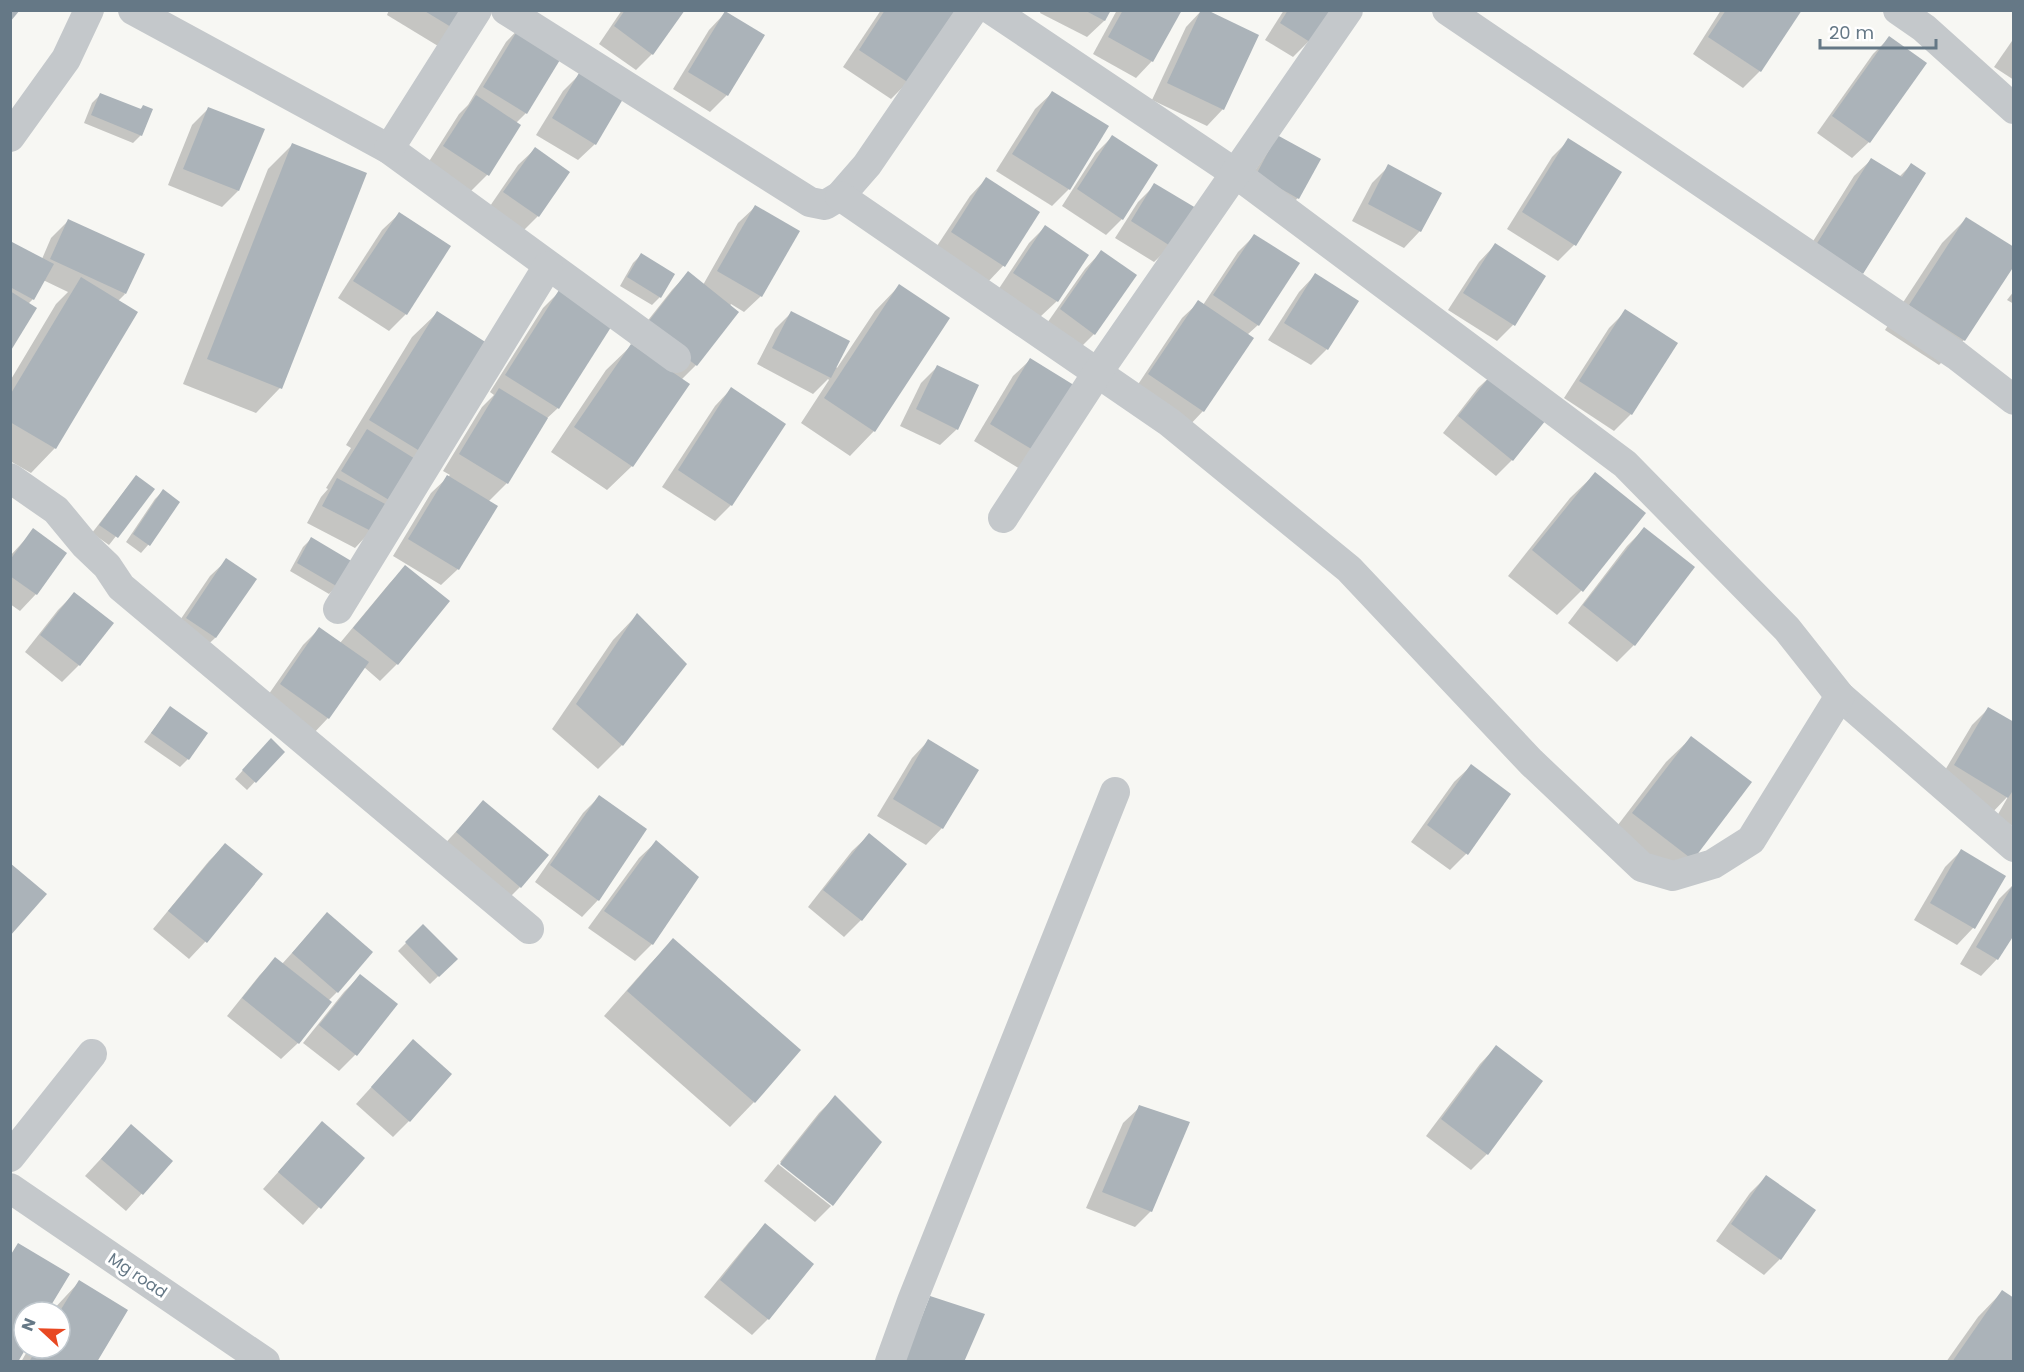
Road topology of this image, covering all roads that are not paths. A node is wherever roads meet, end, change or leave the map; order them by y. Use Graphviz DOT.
graph roads {
  1 [pos="89,10"];
  2 [pos="133,10"];
  3 [pos="477,10"];
  4 [pos="506,10"];
  5 [pos="974,10"];
  6 [pos="992,10"];
  7 [pos="1348,10"];
  8 [pos="1447,10"];
  9 [pos="1898,10"];
  10 [pos="2013,110"];
  11 [pos="10,136"];
  12 [pos="389,149"];
  13 [pos="1235,173"];
  14 [pos="840,196"];
  15 [pos="548,266"];
  16 [pos="676,358"];
  17 [pos="1098,372"];
  18 [pos="2013,400"];
  19 [pos="10,478"];
  20 [pos="1003,518"];
  21 [pos="338,609"];
  22 [pos="1840,696"];
  23 [pos="1115,792"];
  24 [pos="2013,846"];
  25 [pos="529,930"];
  26 [pos="92,1054"];
  27 [pos="10,1157"];
  28 [pos="10,1188"];
  29 [pos="265,1362"];
  30 [pos="890,1362"];
  1 -- 11 [label="street"];
  2 -- 12 [label="street"];
  3 -- 12 [label="street"];
  4 -- 14 [label="street"];
  5 -- 14 [label="street"];
  6 -- 13 [label="street"];
  7 -- 13 [label="street"];
  8 -- 18 [label="street"];
  9 -- 10 [label="street"];
  12 -- 15 [label="street"];
  13 -- 17 [label="street"];
  13 -- 22 [label="street"];
  14 -- 17 [label="street"];
  15 -- 16 [label="street"];
  15 -- 21 [label="street"];
  17 -- 20 [label="street"];
  17 -- 22 [label="street"];
  19 -- 25 [label="street"];
  22 -- 24 [label="street"];
  23 -- 30 [label="street"];
  26 -- 27 [label="street"];
  28 -- 29 [label="street, Mg road"];
}
